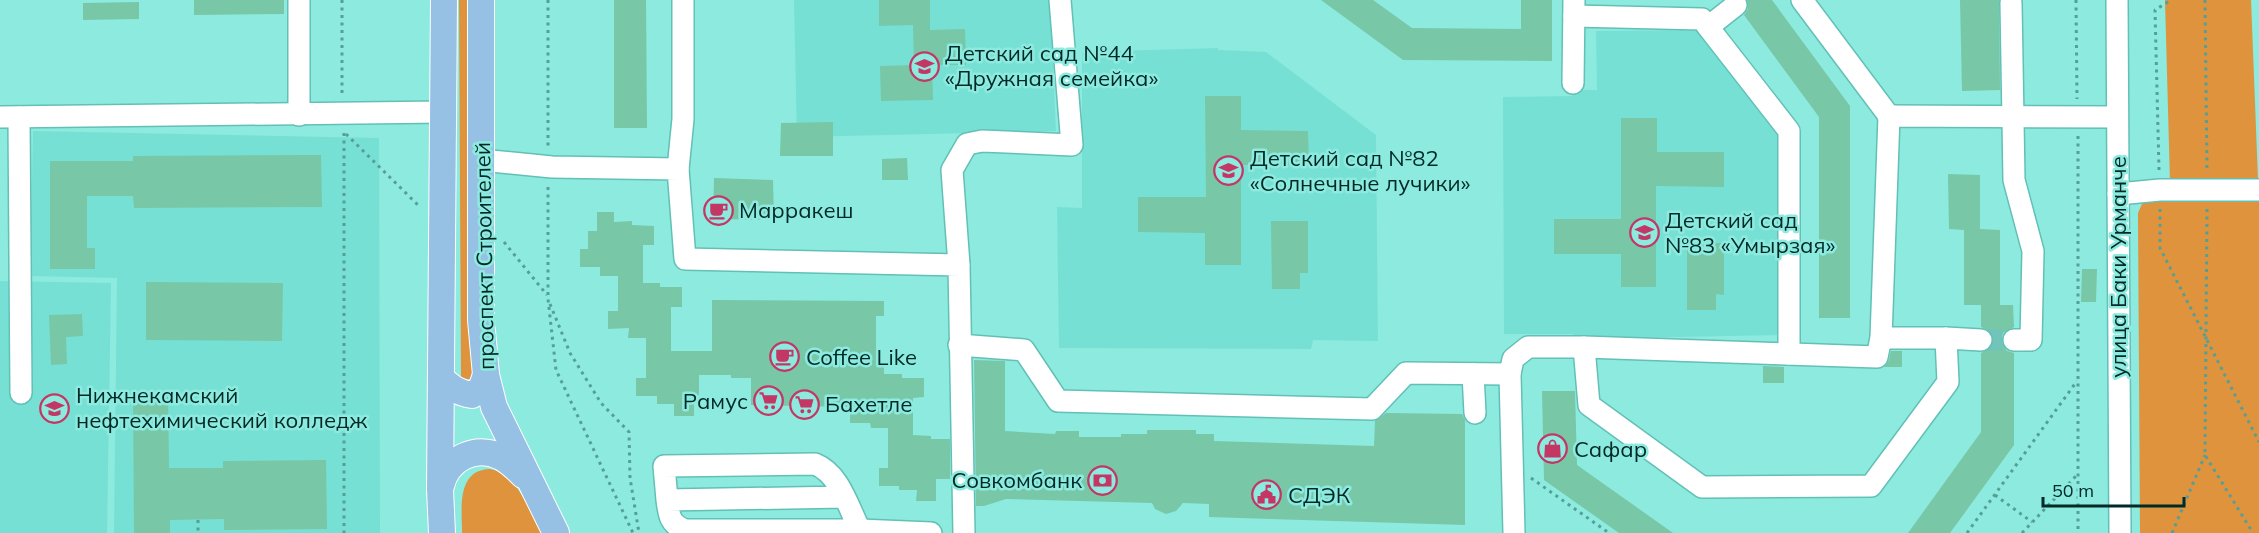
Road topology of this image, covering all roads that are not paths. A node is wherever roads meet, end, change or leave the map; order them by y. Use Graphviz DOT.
graph roads {
  1 [pos="299,0"];
  2 [pos="444,0"];
  3 [pos="481,0"];
  4 [pos="683,0"];
  5 [pos="1060,0"];
  6 [pos="1802,0"];
  7 [pos="2117,0"];
  8 [pos="2011,3"];
  9 [pos="1736,5"];
  10 [pos="1574,8"];
  11 [pos="1708,27"];
  12 [pos="1573,83"];
  13 [pos="443,112"];
  14 [pos="299,115"];
  15 [pos="2013,115"];
  16 [pos="1888,116"];
  17 [pos="9,117"];
  18 [pos="2117,117"];
  19 [pos="481,160"];
  20 [pos="678,169"];
  21 [pos="2259,190"];
  22 [pos="2118,194"];
  23 [pos="959,265"];
  24 [pos="1881,338"];
  25 [pos="1946,338"];
  26 [pos="1981,340"];
  27 [pos="2014,340"];
  28 [pos="959,345"];
  29 [pos="1584,347"];
  30 [pos="1789,354"];
  31 [pos="1473,374"];
  32 [pos="1510,374"];
  33 [pos="486,375"];
  34 [pos="441,378"];
  35 [pos="21,393"];
  36 [pos="1475,413"];
  37 [pos="534,486"];
  38 [pos="440,489"];
  39 [pos="844,497"];
  40 [pos="667,500"];
  41 [pos="861,530"];
  42 [pos="442,533"];
  43 [pos="556,533"];
  44 [pos="931,533"];
  45 [pos="964,533"];
  46 [pos="1514,533"];
  47 [pos="2120,533"];
  1 -- 14 [label="street"];
  2 -- 13 [label="main road, проспект Строителей"];
  3 -- 19 [label="main road, проспект Строителей"];
  4 -- 20 [label="street"];
  5 -- 23 [label="street"];
  6 -- 16 [label="street"];
  7 -- 18 [label="street, улица Баки Урманче"];
  8 -- 15 [label="street"];
  9 -- 11 [label="street"];
  10 -- 11 [label="street"];
  10 -- 12 [label="street"];
  11 -- 30 [label="street"];
  13 -- 14 [label="street"];
  13 -- 34 [label="main road, проспект Строителей"];
  14 -- 17 [label="street"];
  15 -- 16 [label="street"];
  15 -- 18 [label="street"];
  15 -- 27 [label="street"];
  16 -- 24 [label="street"];
  17 -- 35 [label="street"];
  18 -- 22 [label="street, улица Баки Урманче"];
  19 -- 20 [label="street"];
  19 -- 33 [label="main road, проспект Строителей"];
  20 -- 23 [label="street"];
  21 -- 22 [label="street"];
  22 -- 47 [label="street, улица Баки Урманче"];
  23 -- 28 [label="street"];
  24 -- 25 [label="street"];
  24 -- 30 [label="street"];
  25 -- 26 [label="street"];
  25 -- 29 [label="street"];
  28 -- 31 [label="street"];
  28 -- 45 [label="street"];
  29 -- 30 [label="street"];
  29 -- 32 [label="street"];
  31 -- 32 [label="street"];
  31 -- 36 [label="street"];
  32 -- 46 [label="street"];
  33 -- 34 [label="main road"];
  33 -- 37 [label="main road, проспект Строителей"];
  34 -- 38 [label="main road, проспект Строителей"];
  37 -- 38 [label="main road"];
  37 -- 43 [label="main road, проспект Строителей"];
  38 -- 42 [label="main road, проспект Строителей"];
  39 -- 40 [label="street"];
  39 -- 40 [label="street"];
  39 -- 41 [label="street"];
  40 -- 41 [label="street"];
  41 -- 44 [label="street"];
}
